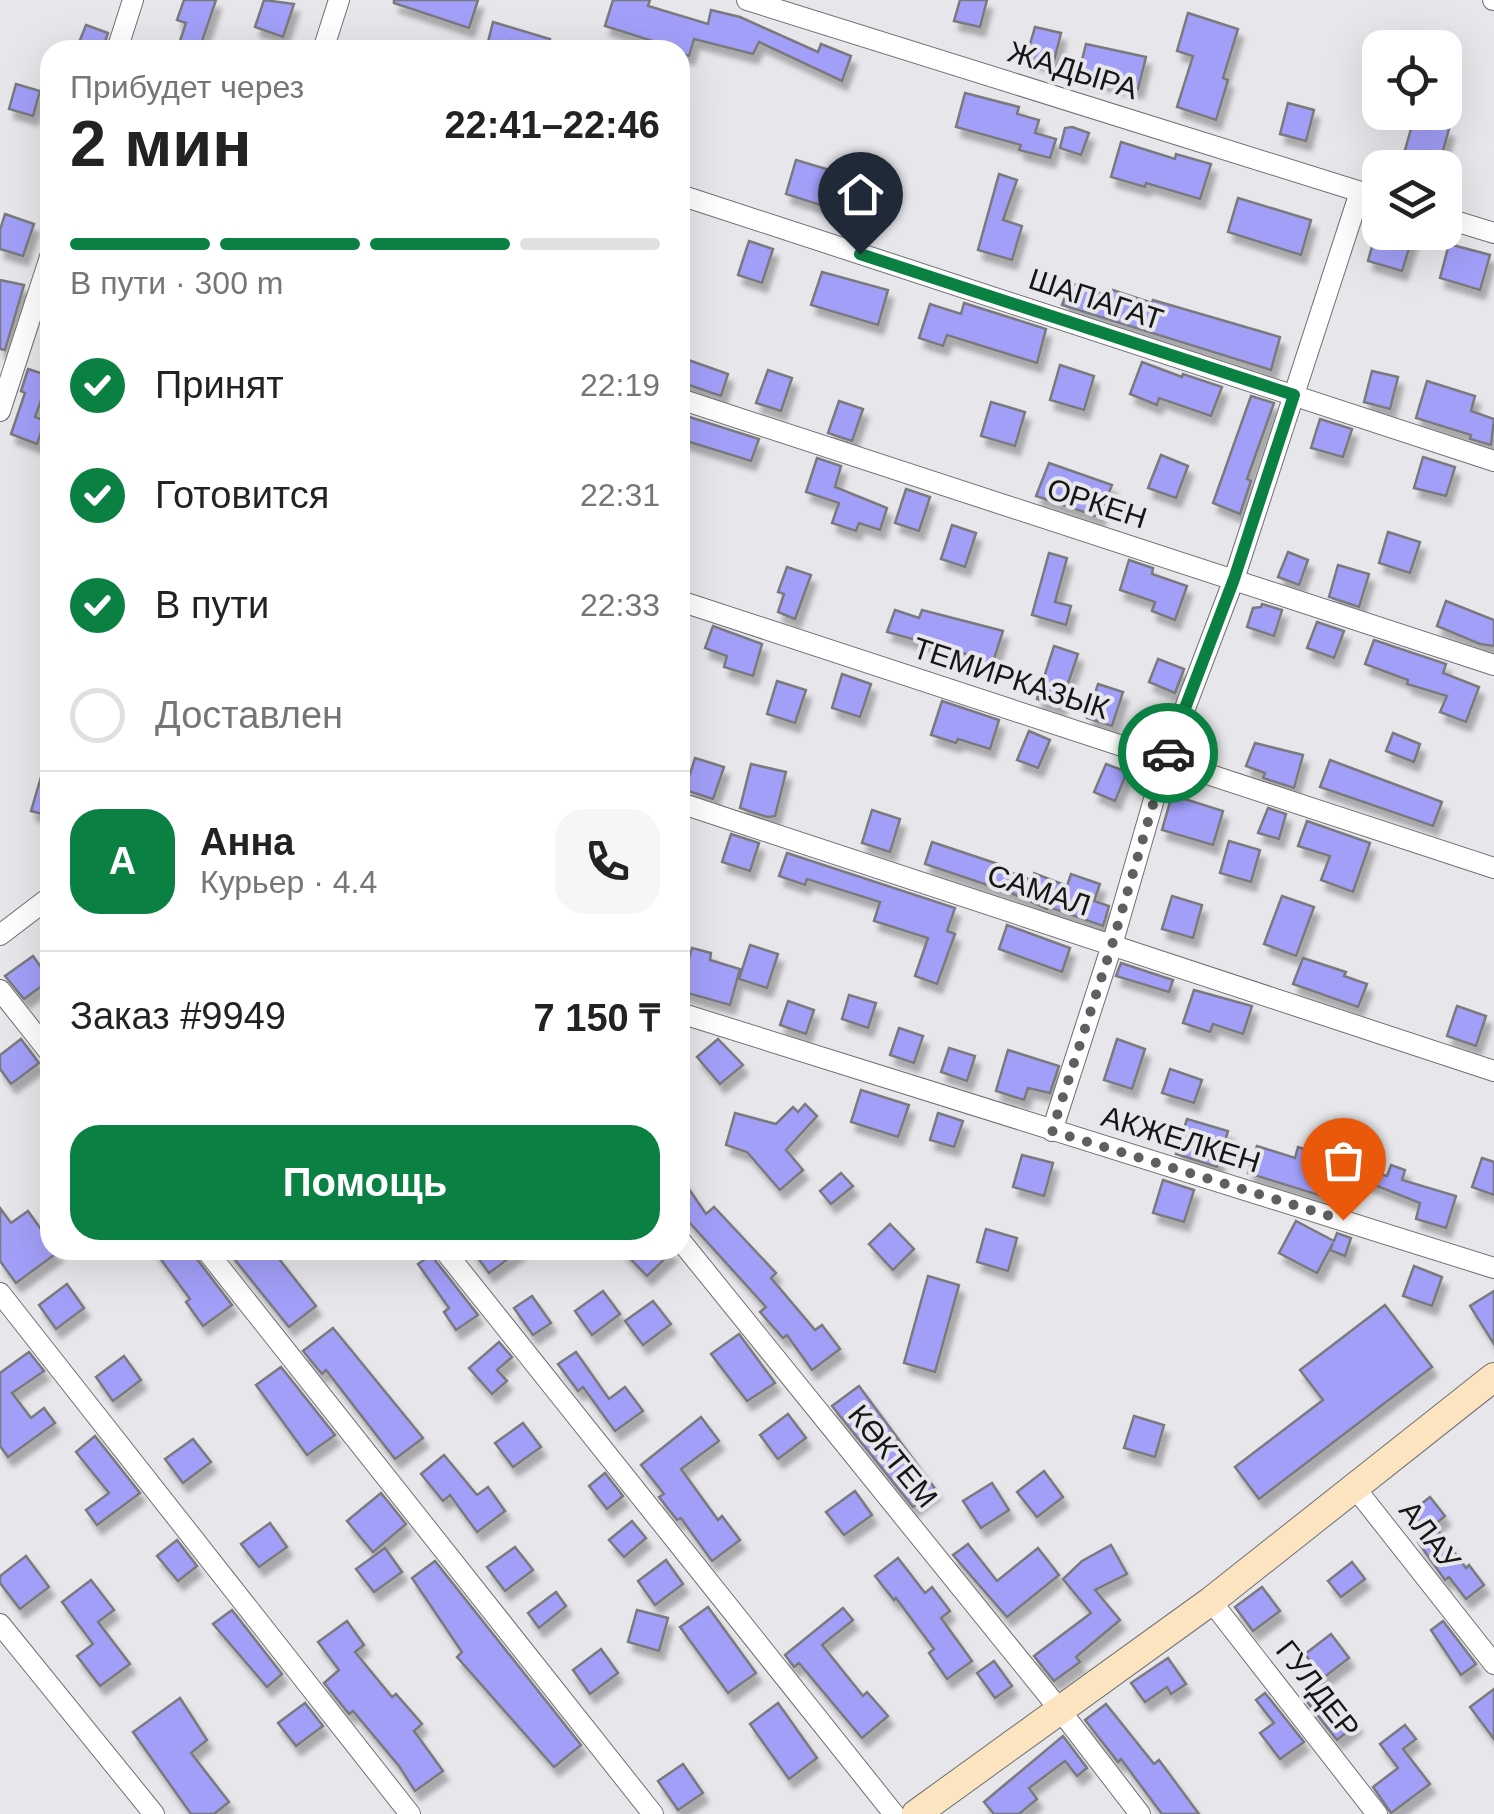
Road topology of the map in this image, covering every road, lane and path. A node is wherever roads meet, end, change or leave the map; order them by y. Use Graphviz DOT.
graph roads {
  1 [pos="133,0"];
  2 [pos="339,0"];
  3 [pos="747,0"];
  4 [pos="120,40"];
  5 [pos="326,40"];
  6 [pos="1362,192"];
  7 [pos="690,198"];
  8 [pos="1362,216"];
  9 [pos="1462,224"];
  10 [pos="1494,234"];
  11 [pos="40,287"];
  12 [pos="1294,395"];
  13 [pos="690,402"];
  14 [pos="0,411"];
  15 [pos="1494,461"];
  16 [pos="1234,579"];
  17 [pos="690,604"];
  18 [pos="1494,665"];
  19 [pos="1165,760"];
  20 [pos="690,807"];
  21 [pos="1494,868"];
  22 [pos="40,905"];
  23 [pos="0,935"];
  24 [pos="1112,945"];
  25 [pos="0,990"];
  26 [pos="690,1016"];
  27 [pos="40,1040"];
  28 [pos="1494,1071"];
  29 [pos="1052,1131"];
  30 [pos="690,1252"];
  31 [pos="214,1260"];
  32 [pos="452,1260"];
  33 [pos="1494,1268"];
  34 [pos="0,1293"];
  35 [pos="1494,1376"];
  36 [pos="1356,1489"];
  37 [pos="1211,1602"];
  38 [pos="0,1624"];
  39 [pos="1494,1664"];
  40 [pos="1060,1710"];
  41 [pos="154,1814"];
  42 [pos="410,1814"];
  43 [pos="653,1814"];
  44 [pos="894,1814"];
  45 [pos="916,1814"];
  46 [pos="1140,1814"];
  47 [pos="1376,1814"];
  1 -- 4 [label="street"];
  2 -- 5 [label="street"];
  3 -- 6 [label="street, ЖАДЫРА"];
  7 -- 12 [label="street, ШАПАГАТ"];
  8 -- 12 [label="street"];
  9 -- 10 [label="street"];
  11 -- 14 [label="street"];
  12 -- 15 [label="street, ШАПАГАТ"];
  12 -- 16 [label="street"];
  13 -- 16 [label="street, ОРКЕН"];
  16 -- 18 [label="street, ОРКЕН"];
  16 -- 19 [label="street"];
  17 -- 19 [label="street, ТЕМИРКАЗЫК"];
  19 -- 21 [label="street, ТЕМИРКАЗЫК"];
  19 -- 24 [label="street"];
  20 -- 24 [label="street, САМАЛ"];
  22 -- 23 [label="street"];
  24 -- 28 [label="street, САМАЛ"];
  24 -- 29 [label="street"];
  25 -- 27 [label="street"];
  26 -- 29 [label="street, АКЖЕЛКЕН"];
  29 -- 33 [label="street, АКЖЕЛКЕН"];
  30 -- 40 [label="street, КӨКТЕМ"];
  31 -- 43 [label="street"];
  32 -- 44 [label="street"];
  34 -- 42 [label="street"];
  35 -- 36 [label="street"];
  36 -- 37 [label="street"];
  36 -- 39 [label="street, АЛАУ"];
  37 -- 40 [label="street"];
  37 -- 47 [label="street, ГУЛДЕР"];
  38 -- 41 [label="street"];
  40 -- 45 [label="street"];
  40 -- 46 [label="street, КӨКТЕМ"];
}
